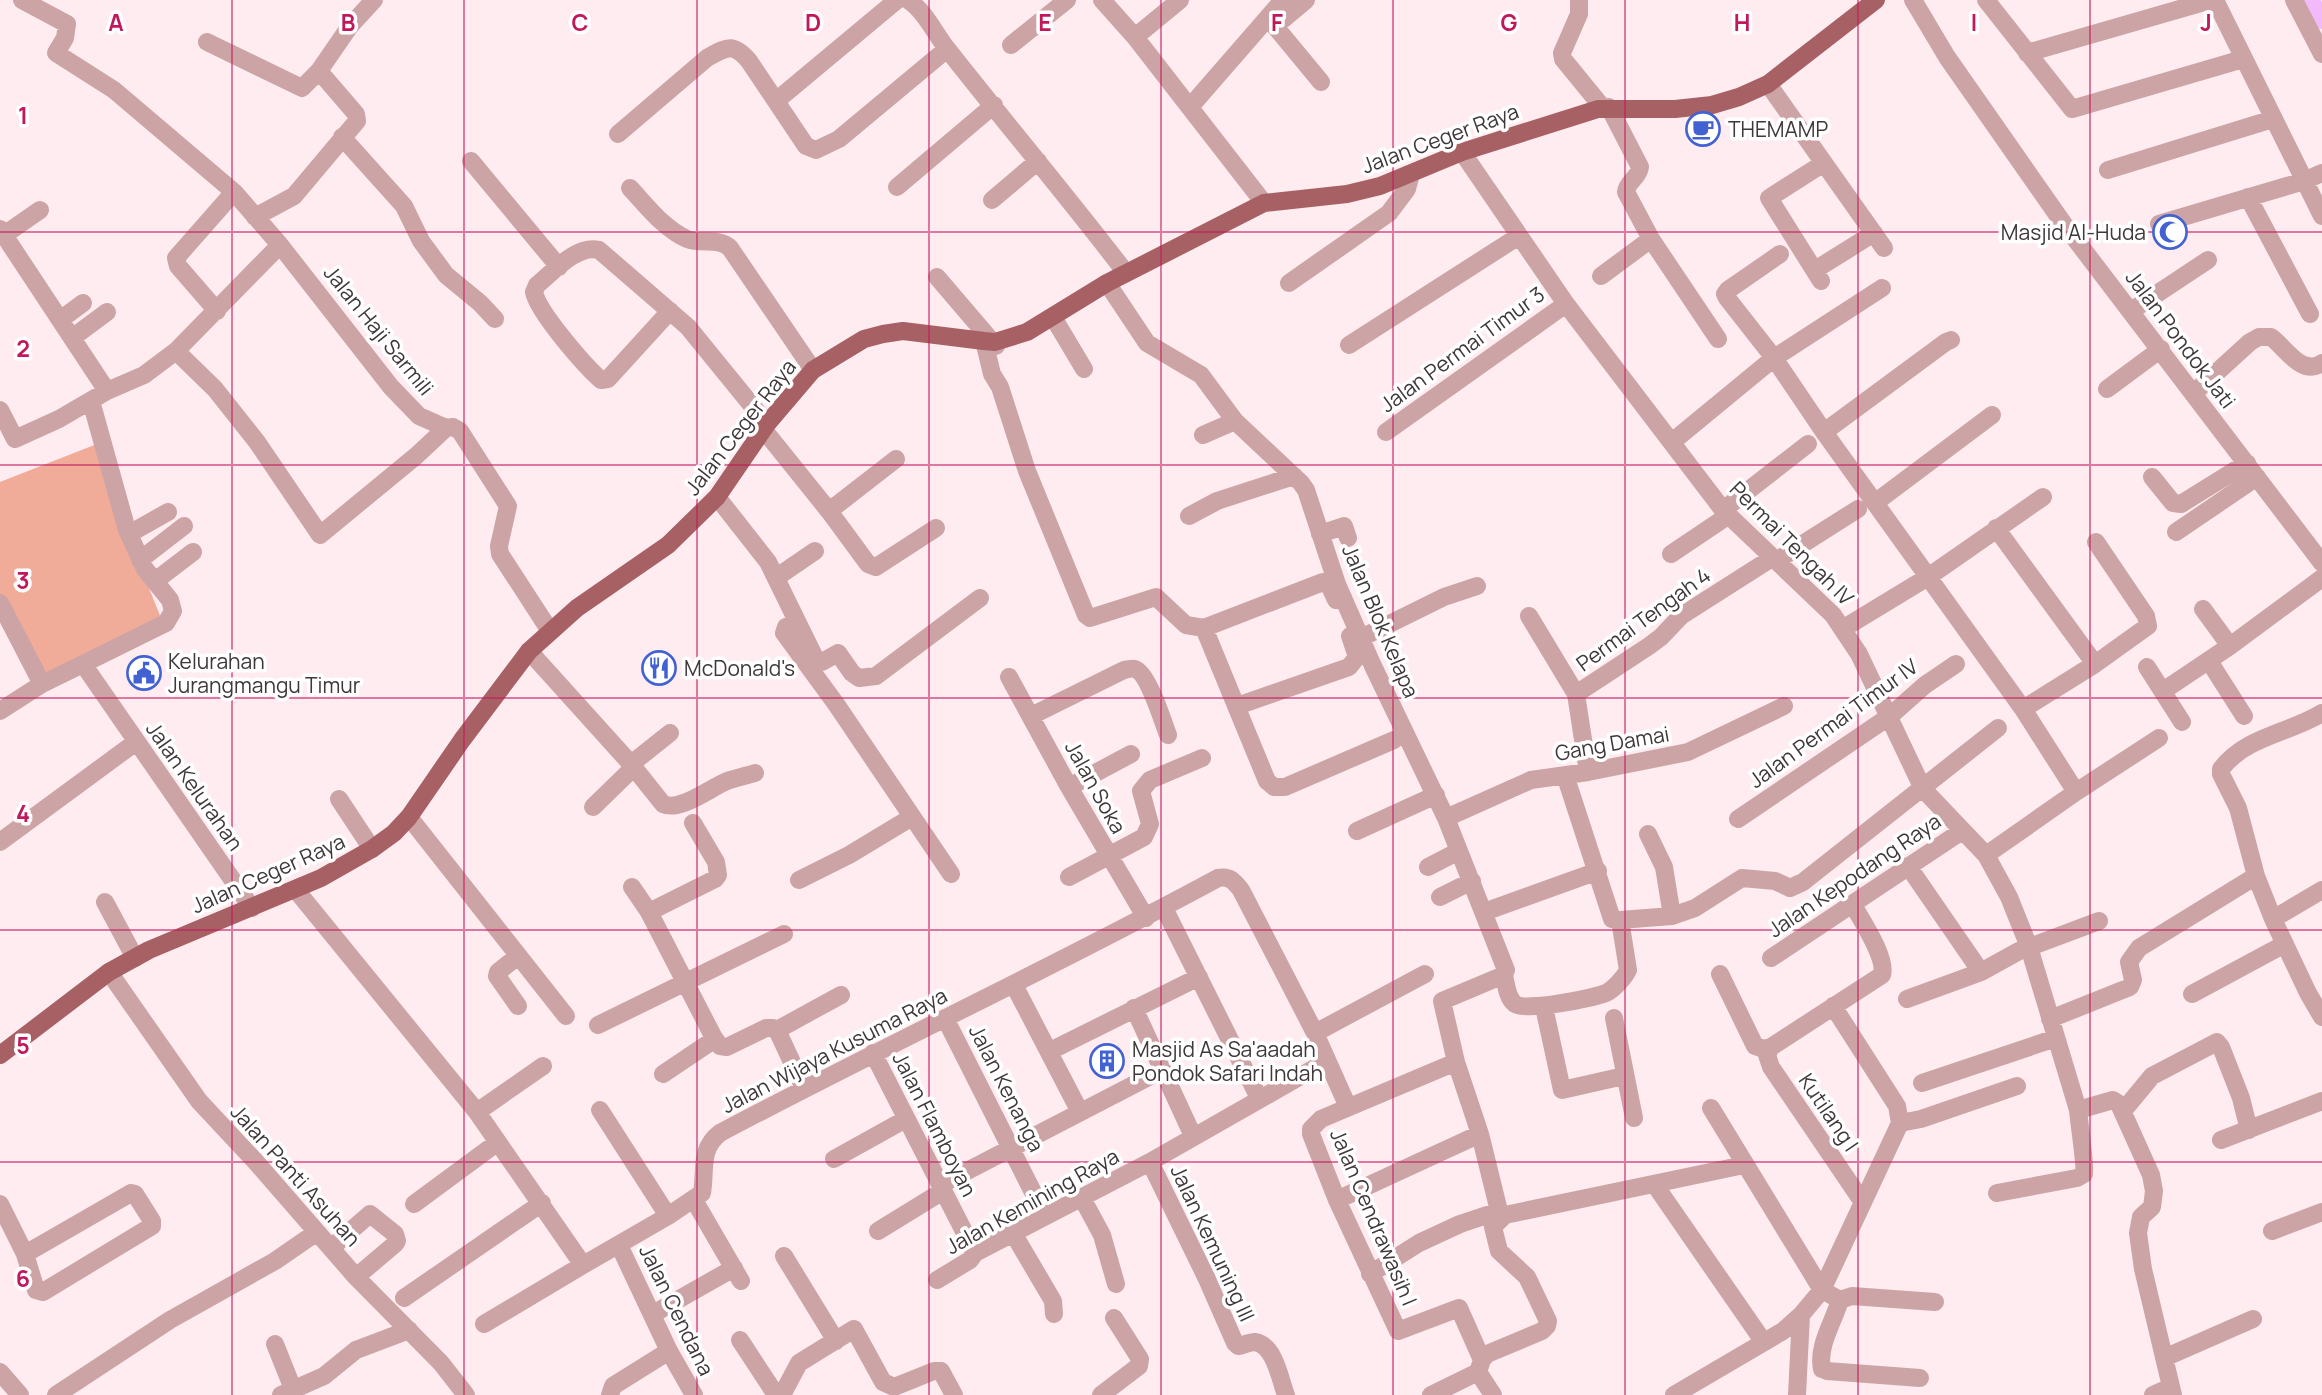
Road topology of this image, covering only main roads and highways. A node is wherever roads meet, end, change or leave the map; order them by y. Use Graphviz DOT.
graph roads {
  1 [pos="1877,0"];
  2 [pos="0,1055"];
  1 -- 2 [label="main road, Jalan Ceger Raya"];
}
